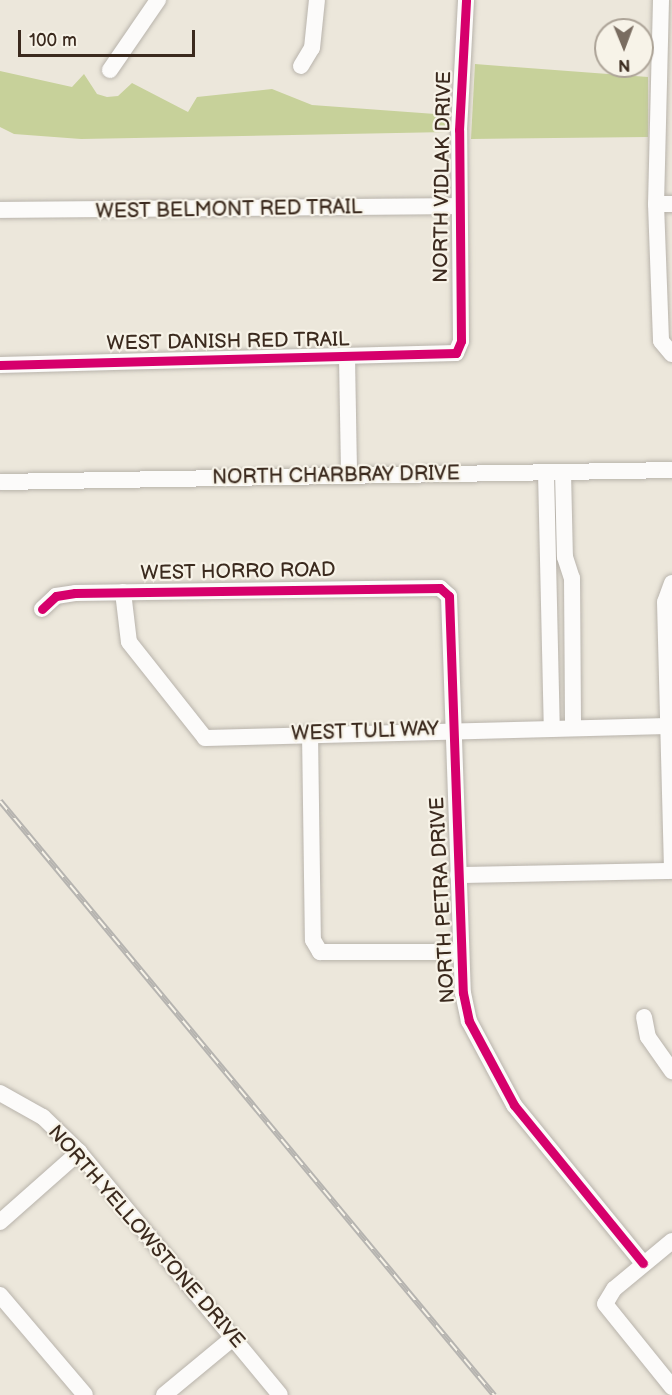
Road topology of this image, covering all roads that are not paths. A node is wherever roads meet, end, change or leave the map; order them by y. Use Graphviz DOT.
graph roads {
  1 [pos="158,0"];
  2 [pos="317,0"];
  3 [pos="466,0"];
  4 [pos="664,11"];
  5 [pos="301,66"];
  6 [pos="110,70"];
  7 [pos="664,204"];
  8 [pos="459,206"];
  9 [pos="0,210"];
  10 [pos="668,352"];
  11 [pos="456,354"];
  12 [pos="347,357"];
  13 [pos="0,364"];
  14 [pos="672,470"];
  15 [pos="546,472"];
  16 [pos="563,472"];
  17 [pos="350,476"];
  18 [pos="0,482"];
  19 [pos="670,584"];
  20 [pos="440,588"];
  21 [pos="571,589"];
  22 [pos="123,592"];
  23 [pos="547,592"];
  24 [pos="42,609"];
  25 [pos="669,726"];
  26 [pos="552,728"];
  27 [pos="573,728"];
  28 [pos="454,730"];
  29 [pos="310,733"];
  30 [pos="672,869"];
  31 [pos="459,875"];
  32 [pos="461,952"];
  33 [pos="644,1017"];
  34 [pos="672,1071"];
  35 [pos="0,1093"];
  36 [pos="79,1152"];
  37 [pos="0,1222"];
  38 [pos="672,1240"];
  39 [pos="644,1263"];
  40 [pos="0,1294"];
  41 [pos="233,1338"];
  42 [pos="672,1388"];
  43 [pos="85,1395"];
  44 [pos="164,1395"];
  45 [pos="280,1395"];
  1 -- 6 [label="street"];
  2 -- 5 [label="street"];
  3 -- 8 [label="street, NORTH VIDLAK DRIVE"];
  4 -- 7 [label="street"];
  7 -- 10 [label="street"];
  8 -- 9 [label="street, WEST BELMONT RED TRAIL"];
  8 -- 11 [label="street, NORTH VIDLAK DRIVE"];
  11 -- 12 [label="street, WEST DANISH RED TRAIL"];
  12 -- 13 [label="street, WEST DANISH RED TRAIL"];
  12 -- 17 [label="street"];
  14 -- 16 [label="street, NORTH CHARBRAY DRIVE"];
  15 -- 16 [label="street, NORTH CHARBRAY DRIVE"];
  15 -- 17 [label="street, NORTH CHARBRAY DRIVE"];
  15 -- 23 [label="street"];
  16 -- 21 [label="street"];
  17 -- 18 [label="street, NORTH CHARBRAY DRIVE"];
  19 -- 25 [label="street"];
  20 -- 22 [label="street, WEST HORRO ROAD"];
  20 -- 28 [label="street, NORTH PETRA DRIVE"];
  21 -- 23 [label="street"];
  21 -- 27 [label="street"];
  22 -- 24 [label="street, WEST HORRO ROAD"];
  22 -- 29 [label="street, WEST TULI WAY"];
  23 -- 26 [label="street"];
  25 -- 27 [label="street, WEST TULI WAY"];
  25 -- 30 [label="street"];
  26 -- 27 [label="street, WEST TULI WAY"];
  26 -- 28 [label="street, WEST TULI WAY"];
  28 -- 29 [label="street, WEST TULI WAY"];
  28 -- 31 [label="street, NORTH PETRA DRIVE"];
  29 -- 32 [label="street"];
  30 -- 31 [label="street"];
  31 -- 32 [label="street, NORTH PETRA DRIVE"];
  32 -- 39 [label="street, NORTH PETRA DRIVE"];
  33 -- 34 [label="street"];
  35 -- 36 [label="street, NORTH YELLOWSTONE DRIVE"];
  36 -- 37 [label="street"];
  36 -- 41 [label="street, NORTH YELLOWSTONE DRIVE"];
  38 -- 39 [label="street"];
  39 -- 42 [label="street"];
  40 -- 43 [label="street"];
  41 -- 44 [label="street"];
  41 -- 45 [label="street, NORTH YELLOWSTONE DRIVE"];
}
